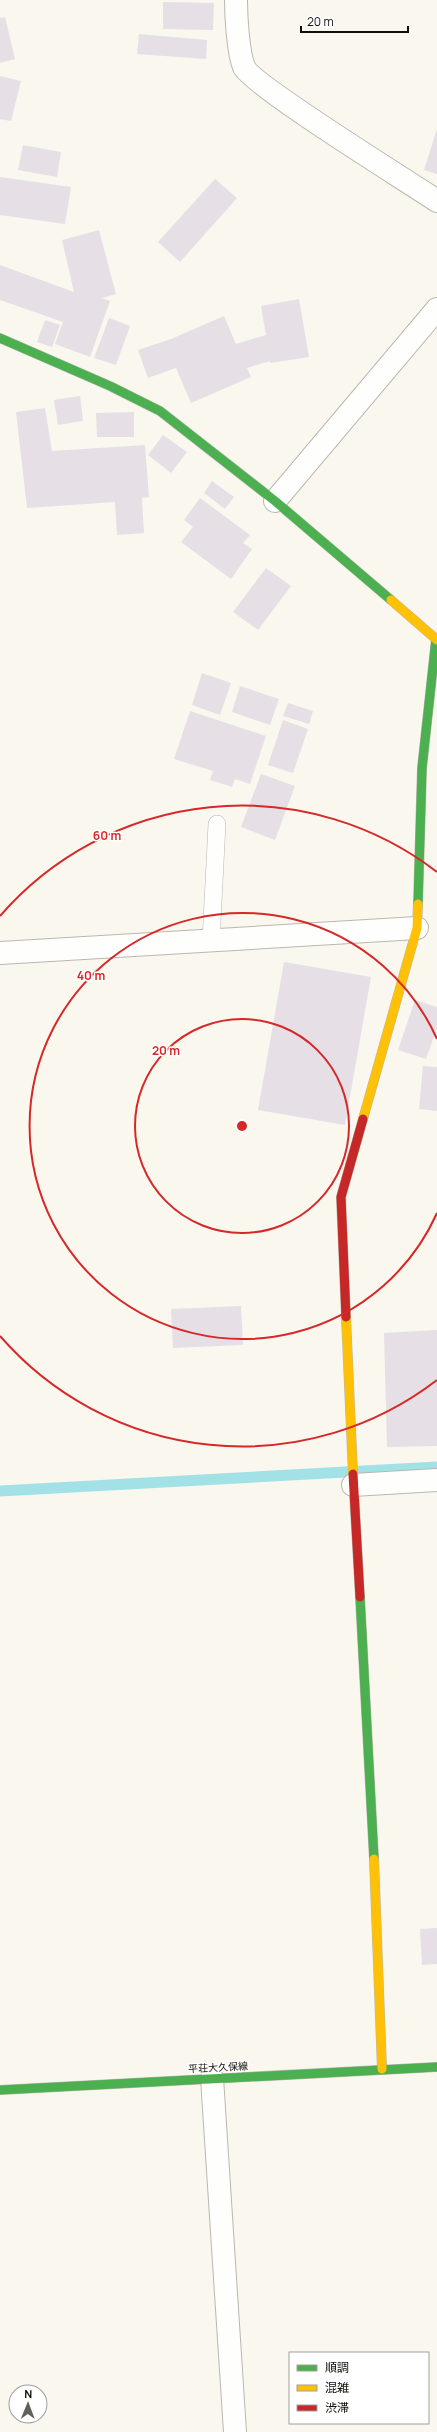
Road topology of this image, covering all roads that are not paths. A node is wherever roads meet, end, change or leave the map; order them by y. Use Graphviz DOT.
graph roads {
  1 [pos="236,0"];
  2 [pos="437,201"];
  3 [pos="437,309"];
  4 [pos="0,338"];
  5 [pos="275,501"];
  6 [pos="436,640"];
  7 [pos="217,824"];
  8 [pos="416,928"];
  9 [pos="211,941"];
  10 [pos="0,953"];
  11 [pos="437,1480"];
  12 [pos="353,1485"];
  13 [pos="437,2067"];
  14 [pos="382,2069"];
  15 [pos="212,2078"];
  16 [pos="0,2090"];
  17 [pos="235,2432"];
  1 -- 2 [label="street"];
  3 -- 5 [label="street"];
  4 -- 5 [label="street"];
  5 -- 6 [label="street"];
  6 -- 8 [label="street"];
  7 -- 9 [label="lane"];
  8 -- 9 [label="street"];
  8 -- 12 [label="street"];
  9 -- 10 [label="street"];
  11 -- 12 [label="street"];
  12 -- 14 [label="street"];
  13 -- 14 [label="street, 平荘大久保線"];
  14 -- 15 [label="street, 平荘大久保線"];
  15 -- 16 [label="street, 平荘大久保線"];
  15 -- 17 [label="street"];
}
